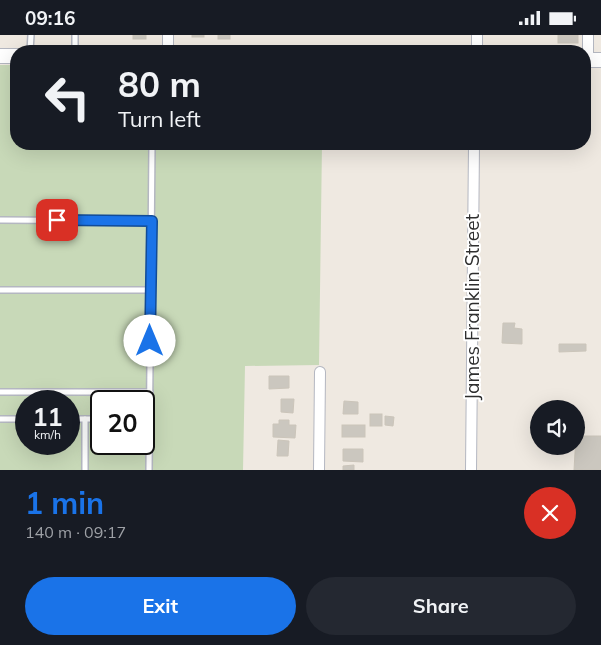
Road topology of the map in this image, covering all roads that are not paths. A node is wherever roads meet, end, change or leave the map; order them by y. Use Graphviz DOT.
graph roads {
  1 [pos="152,150"];
  2 [pos="474,150"];
  3 [pos="0,220"];
  4 [pos="152,221"];
  5 [pos="0,290"];
  6 [pos="150,290"];
  7 [pos="320,372"];
  8 [pos="150,390"];
  9 [pos="0,392"];
  10 [pos="90,392"];
  11 [pos="0,419"];
  12 [pos="15,419"];
  13 [pos="80,419"];
  14 [pos="85,419"];
  15 [pos="90,419"];
  16 [pos="148,455"];
  17 [pos="85,470"];
  18 [pos="149,470"];
  19 [pos="319,470"];
  20 [pos="471,470"];
  1 -- 4 [label="lane"];
  2 -- 20 [label="street, James Franklin Street"];
  3 -- 4 [label="lane"];
  4 -- 6 [label="lane"];
  5 -- 6 [label="lane"];
  6 -- 8 [label="lane"];
  7 -- 19 [label="street"];
  9 -- 10 [label="lane"];
  11 -- 12 [label="lane"];
  13 -- 14 [label="lane"];
  14 -- 15 [label="lane"];
  14 -- 17 [label="lane"];
  16 -- 18 [label="lane"];
}
